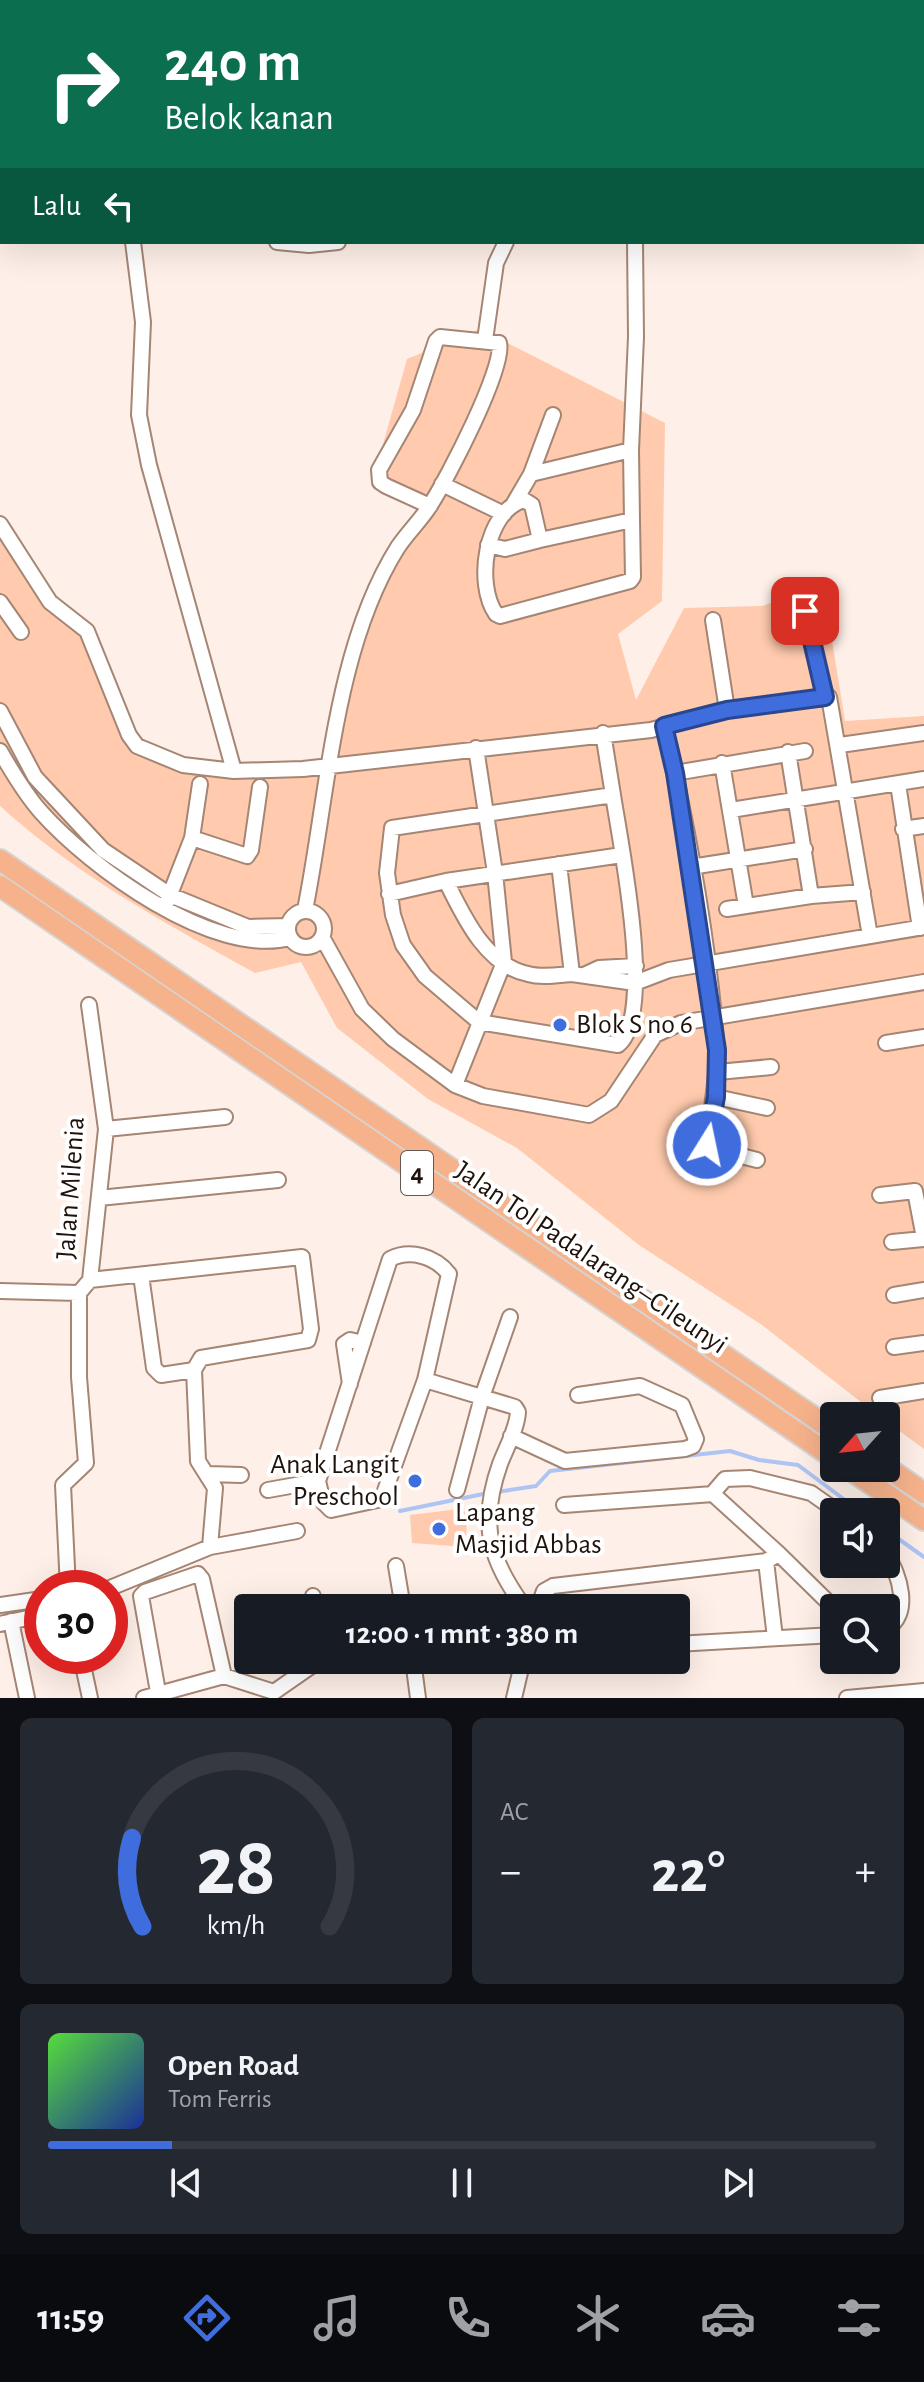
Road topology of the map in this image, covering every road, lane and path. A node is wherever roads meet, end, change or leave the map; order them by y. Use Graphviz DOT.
graph roads {
  1 [pos="133,244"];
  2 [pos="298,244"];
  3 [pos="319,244"];
  4 [pos="505,244"];
  5 [pos="635,244"];
  6 [pos="485,340"];
  7 [pos="553,415"];
  8 [pos="631,450"];
  9 [pos="531,474"];
  10 [pos="442,484"];
  11 [pos="430,506"];
  12 [pos="509,508"];
  13 [pos="632,520"];
  14 [pos="0,524"];
  15 [pos="540,540"];
  16 [pos="488,545"];
  17 [pos="0,602"];
  18 [pos="805,611"];
  19 [pos="713,620"];
  20 [pos="21,632"];
  21 [pos="825,697"];
  22 [pos="727,710"];
  23 [pos="0,711"];
  24 [pos="664,726"];
  25 [pos="603,733"];
  26 [pos="924,733"];
  27 [pos="840,745"];
  28 [pos="476,748"];
  29 [pos="0,751"];
  30 [pos="805,751"];
  31 [pos="788,752"];
  32 [pos="722,763"];
  33 [pos="329,766"];
  34 [pos="234,771"];
  35 [pos="675,773"];
  36 [pos="924,779"];
  37 [pos="200,784"];
  38 [pos="898,784"];
  39 [pos="260,787"];
  40 [pos="848,792"];
  41 [pos="613,795"];
  42 [pos="796,800"];
  43 [pos="731,810"];
  44 [pos="485,815"];
  45 [pos="924,826"];
  46 [pos="903,829"];
  47 [pos="192,838"];
  48 [pos="805,849"];
  49 [pos="622,855"];
  50 [pos="0,860"];
  51 [pos="740,860"];
  52 [pos="559,864"];
  53 [pos="691,867"];
  54 [pos="495,873"];
  55 [pos="918,879"];
  56 [pos="446,881"];
  57 [pos="0,886"];
  58 [pos="863,892"];
  59 [pos="389,894"];
  60 [pos="811,896"];
  61 [pos="167,901"];
  62 [pos="746,906"];
  63 [pos="727,909"];
  64 [pos="311,912"];
  65 [pos="922,927"];
  66 [pos="289,932"];
  67 [pos="870,936"];
  68 [pos="317,941"];
  69 [pos="504,962"];
  70 [pos="707,963"];
  71 [pos="636,966"];
  72 [pos="578,975"];
  73 [pos="924,982"];
  74 [pos="635,983"];
  75 [pos="89,1005"];
  76 [pos="713,1017"];
  77 [pos="479,1022"];
  78 [pos="924,1037"];
  79 [pos="886,1043"];
  80 [pos="771,1067"];
  81 [pos="718,1072"];
  82 [pos="455,1085"];
  83 [pos="716,1097"];
  84 [pos="767,1108"];
  85 [pos="225,1117"];
  86 [pos="106,1129"];
  87 [pos="757,1160"];
  88 [pos="278,1180"];
  89 [pos="880,1195"];
  90 [pos="99,1198"];
  91 [pos="924,1238"];
  92 [pos="892,1242"];
  93 [pos="141,1275"];
  94 [pos="90,1280"];
  95 [pos="924,1290"];
  96 [pos="0,1291"];
  97 [pos="79,1293"];
  98 [pos="894,1295"];
  99 [pos="510,1317"];
  100 [pos="924,1343"];
  101 [pos="894,1347"];
  102 [pos="194,1370"];
  103 [pos="425,1380"];
  104 [pos="924,1391"];
  105 [pos="578,1395"];
  106 [pos="482,1397"];
  107 [pos="880,1398"];
  108 [pos="820,1421"];
  109 [pos="511,1436"];
  110 [pos="820,1448"];
  111 [pos="208,1474"];
  112 [pos="241,1475"];
  113 [pos="900,1477"];
  114 [pos="318,1481"];
  115 [pos="868,1482"];
  116 [pos="268,1490"];
  117 [pos="457,1490"];
  118 [pos="924,1493"];
  119 [pos="712,1494"];
  120 [pos="820,1498"];
  121 [pos="564,1505"];
  122 [pos="924,1520"];
  123 [pos="297,1531"];
  124 [pos="210,1547"];
  125 [pos="772,1558"];
  126 [pos="396,1566"];
  127 [pos="67,1570"];
  128 [pos="128,1581"];
  129 [pos="401,1594"];
  130 [pos="514,1594"];
  131 [pos="543,1594"];
  132 [pos="820,1597"];
  133 [pos="24,1601"];
  134 [pos="0,1604"];
  135 [pos="5,1623"];
  136 [pos="820,1636"];
  137 [pos="775,1638"];
  138 [pos="690,1643"];
  139 [pos="85,1674"];
  140 [pos="302,1674"];
  141 [pos="415,1674"];
  142 [pos="520,1674"];
  143 [pos="224,1676"];
  144 [pos="924,1691"];
  145 [pos="151,1695"];
  146 [pos="275,1695"];
  147 [pos="27,1698"];
  148 [pos="90,1698"];
  149 [pos="418,1698"];
  150 [pos="514,1698"];
  151 [pos="847,1698"];
  1 -- 34 [label="street"];
  2 -- 3 [label="street"];
  4 -- 6 [label="street"];
  5 -- 8 [label="street"];
  6 -- 10 [label="street"];
  6 -- 11 [label="street"];
  7 -- 9 [label="street"];
  8 -- 9 [label="street"];
  8 -- 13 [label="street"];
  9 -- 12 [label="street"];
  10 -- 11 [label="street"];
  10 -- 12 [label="street"];
  11 -- 33 [label="street"];
  12 -- 15 [label="street"];
  12 -- 16 [label="street"];
  13 -- 15 [label="street"];
  13 -- 16 [label="street"];
  14 -- 34 [label="street"];
  15 -- 16 [label="street"];
  17 -- 20 [label="street"];
  18 -- 21 [label="street"];
  19 -- 22 [label="street"];
  21 -- 22 [label="street"];
  21 -- 27 [label="street"];
  22 -- 24 [label="street"];
  23 -- 61 [label="street"];
  24 -- 25 [label="street"];
  24 -- 35 [label="street"];
  25 -- 28 [label="street"];
  25 -- 41 [label="street"];
  26 -- 27 [label="street"];
  27 -- 40 [label="street"];
  28 -- 33 [label="street"];
  28 -- 44 [label="street"];
  29 -- 61 [label="street"];
  30 -- 31 [label="street"];
  31 -- 32 [label="street"];
  31 -- 42 [label="street"];
  32 -- 35 [label="street"];
  32 -- 43 [label="street"];
  33 -- 34 [label="street"];
  33 -- 64 [label="street"];
  35 -- 53 [label="street"];
  36 -- 38 [label="street"];
  37 -- 47 [label="street"];
  38 -- 40 [label="street"];
  38 -- 46 [label="street"];
  39 -- 47 [label="street"];
  40 -- 42 [label="street"];
  40 -- 58 [label="street"];
  41 -- 44 [label="street"];
  41 -- 49 [label="street"];
  42 -- 43 [label="street"];
  42 -- 48 [label="street"];
  43 -- 51 [label="street"];
  44 -- 54 [label="street"];
  44 -- 59 [label="street"];
  45 -- 46 [label="street"];
  46 -- 55 [label="street"];
  47 -- 61 [label="street"];
  48 -- 51 [label="street"];
  48 -- 60 [label="street"];
  49 -- 52 [label="street"];
  49 -- 71 [label="street"];
  50 -- 108 [label="highway, Jalan Tol Padalarang–Cileunyi / 4"];
  51 -- 53 [label="street"];
  51 -- 62 [label="street"];
  52 -- 54 [label="street"];
  52 -- 72 [label="street"];
  53 -- 70 [label="street"];
  54 -- 56 [label="street"];
  54 -- 69 [label="street"];
  55 -- 65 [label="street"];
  56 -- 59 [label="street"];
  56 -- 69 [label="street"];
  57 -- 110 [label="highway, Jalan Tol Padalarang–Cileunyi / 4"];
  58 -- 60 [label="street"];
  58 -- 67 [label="street"];
  59 -- 77 [label="street"];
  60 -- 62 [label="street"];
  61 -- 66 [label="street"];
  62 -- 63 [label="street"];
  64 -- 66 [label="street"];
  64 -- 68 [label="street"];
  65 -- 67 [label="street"];
  66 -- 68 [label="street"];
  67 -- 70 [label="street"];
  68 -- 82 [label="street"];
  69 -- 72 [label="street"];
  69 -- 77 [label="street"];
  70 -- 74 [label="street"];
  70 -- 76 [label="street"];
  71 -- 72 [label="street"];
  71 -- 74 [label="street"];
  72 -- 74 [label="street"];
  73 -- 76 [label="street"];
  74 -- 77 [label="street"];
  75 -- 86 [label="street, Jalan Milenia"];
  76 -- 81 [label="street"];
  76 -- 82 [label="street"];
  77 -- 82 [label="street"];
  78 -- 79 [label="street"];
  80 -- 81 [label="street"];
  81 -- 83 [label="street"];
  83 -- 84 [label="street"];
  83 -- 87 [label="street"];
  85 -- 86 [label="street"];
  86 -- 90 [label="street, Jalan Milenia"];
  88 -- 90 [label="street"];
  89 -- 91 [label="street"];
  90 -- 94 [label="street, Jalan Milenia"];
  91 -- 92 [label="street"];
  93 -- 94 [label="street"];
  93 -- 102 [label="street"];
  93 -- 102 [label="street"];
  94 -- 97 [label="street, Jalan Milenia"];
  95 -- 98 [label="street"];
  96 -- 97 [label="street, Jalan Milenia"];
  97 -- 127 [label="street"];
  99 -- 106 [label="street"];
  100 -- 101 [label="street"];
  102 -- 111 [label="street"];
  103 -- 106 [label="street"];
  103 -- 114 [label="street"];
  103 -- 114 [label="street"];
  104 -- 107 [label="street"];
  105 -- 109 [label="street"];
  106 -- 109 [label="street"];
  106 -- 117 [label="street"];
  109 -- 130 [label="street"];
  111 -- 112 [label="street"];
  111 -- 124 [label="street"];
  113 -- 118 [label="highway"];
  114 -- 116 [label="street"];
  115 -- 122 [label="highway"];
  119 -- 120 [label="street"];
  119 -- 121 [label="street"];
  119 -- 125 [label="street"];
  123 -- 124 [label="street"];
  124 -- 128 [label="street"];
  125 -- 131 [label="street"];
  125 -- 132 [label="street"];
  125 -- 137 [label="street"];
  126 -- 129 [label="street"];
  133 -- 134 [label="street"];
  135 -- 147 [label="street"];
  136 -- 137 [label="street"];
  137 -- 138 [label="street"];
  139 -- 148 [label="street"];
  140 -- 146 [label="street"];
  141 -- 149 [label="street"];
  142 -- 150 [label="street"];
  143 -- 145 [label="street"];
  143 -- 145 [label="street"];
  143 -- 146 [label="street"];
  144 -- 151 [label="street"];
}
